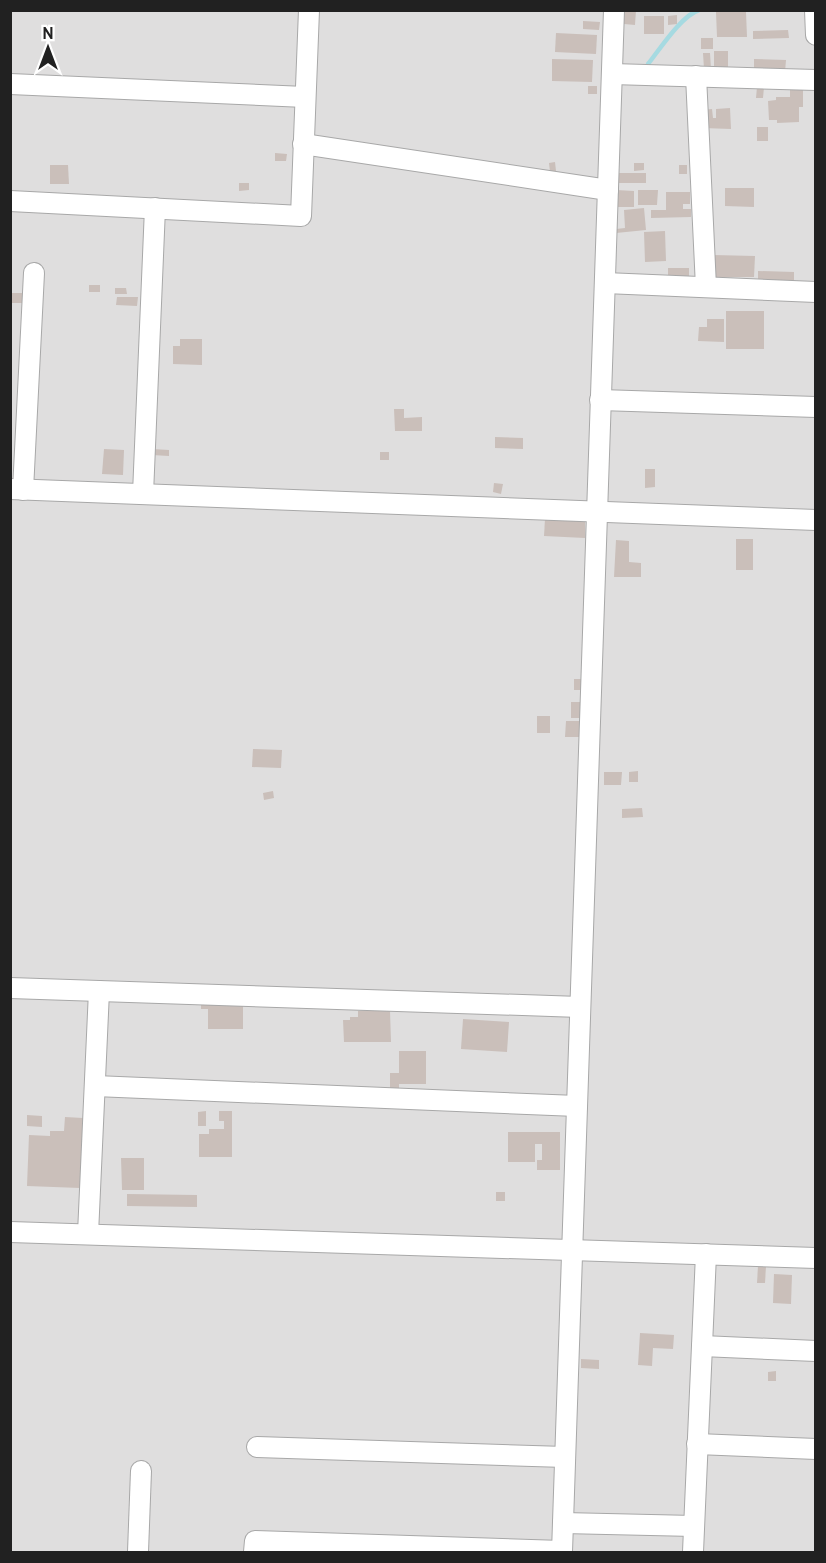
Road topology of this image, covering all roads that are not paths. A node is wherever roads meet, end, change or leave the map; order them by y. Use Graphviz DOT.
graph roads {
  1 [pos="309,10"];
  2 [pos="614,10"];
  3 [pos="815,10"];
  4 [pos="816,35"];
  5 [pos="612,74"];
  6 [pos="696,76"];
  7 [pos="816,80"];
  8 [pos="10,84"];
  9 [pos="306,97"];
  10 [pos="303,144"];
  11 [pos="608,190"];
  12 [pos="10,201"];
  13 [pos="155,208"];
  14 [pos="34,273"];
  15 [pos="605,283"];
  16 [pos="706,287"];
  17 [pos="816,292"];
  18 [pos="600,400"];
  19 [pos="816,407"];
  20 [pos="17,490"];
  21 [pos="142,494"];
  22 [pos="597,512"];
  23 [pos="816,520"];
  24 [pos="10,988"];
  25 [pos="99,991"];
  26 [pos="580,1007"];
  27 [pos="95,1086"];
  28 [pos="577,1106"];
  29 [pos="10,1232"];
  30 [pos="88,1234"];
  31 [pos="572,1250"];
  32 [pos="706,1254"];
  33 [pos="816,1258"];
  34 [pos="702,1346"];
  35 [pos="816,1351"];
  36 [pos="697,1444"];
  37 [pos="257,1447"];
  38 [pos="816,1449"];
  39 [pos="565,1457"];
  40 [pos="141,1471"];
  41 [pos="563,1523"];
  42 [pos="694,1526"];
  43 [pos="138,1552"];
  44 [pos="255,1552"];
  45 [pos="562,1552"];
  46 [pos="693,1552"];
  1 -- 9 [label="street"];
  2 -- 5 [label="street"];
  3 -- 4 [label="street"];
  5 -- 6 [label="street"];
  5 -- 11 [label="street"];
  6 -- 7 [label="street"];
  6 -- 16 [label="street"];
  8 -- 9 [label="street"];
  9 -- 10 [label="street"];
  10 -- 11 [label="street"];
  10 -- 13 [label="street"];
  11 -- 15 [label="street"];
  12 -- 13 [label="street"];
  13 -- 21 [label="street"];
  14 -- 20 [label="street"];
  15 -- 16 [label="street"];
  15 -- 18 [label="street"];
  16 -- 17 [label="street"];
  18 -- 19 [label="street"];
  18 -- 22 [label="street"];
  20 -- 21 [label="street"];
  21 -- 22 [label="street"];
  22 -- 23 [label="street"];
  22 -- 26 [label="street"];
  24 -- 25 [label="street"];
  25 -- 26 [label="street"];
  25 -- 27 [label="street"];
  26 -- 28 [label="street"];
  27 -- 28 [label="street"];
  27 -- 30 [label="street"];
  28 -- 31 [label="street"];
  29 -- 30 [label="street"];
  30 -- 31 [label="street"];
  31 -- 32 [label="street"];
  31 -- 39 [label="street"];
  32 -- 33 [label="street"];
  32 -- 34 [label="street"];
  34 -- 35 [label="street"];
  34 -- 36 [label="street"];
  36 -- 38 [label="street"];
  36 -- 42 [label="street"];
  37 -- 39 [label="street"];
  39 -- 41 [label="street"];
  40 -- 43 [label="street"];
  41 -- 42 [label="street"];
  41 -- 45 [label="street"];
  42 -- 46 [label="street"];
  44 -- 45 [label="street"];
}
